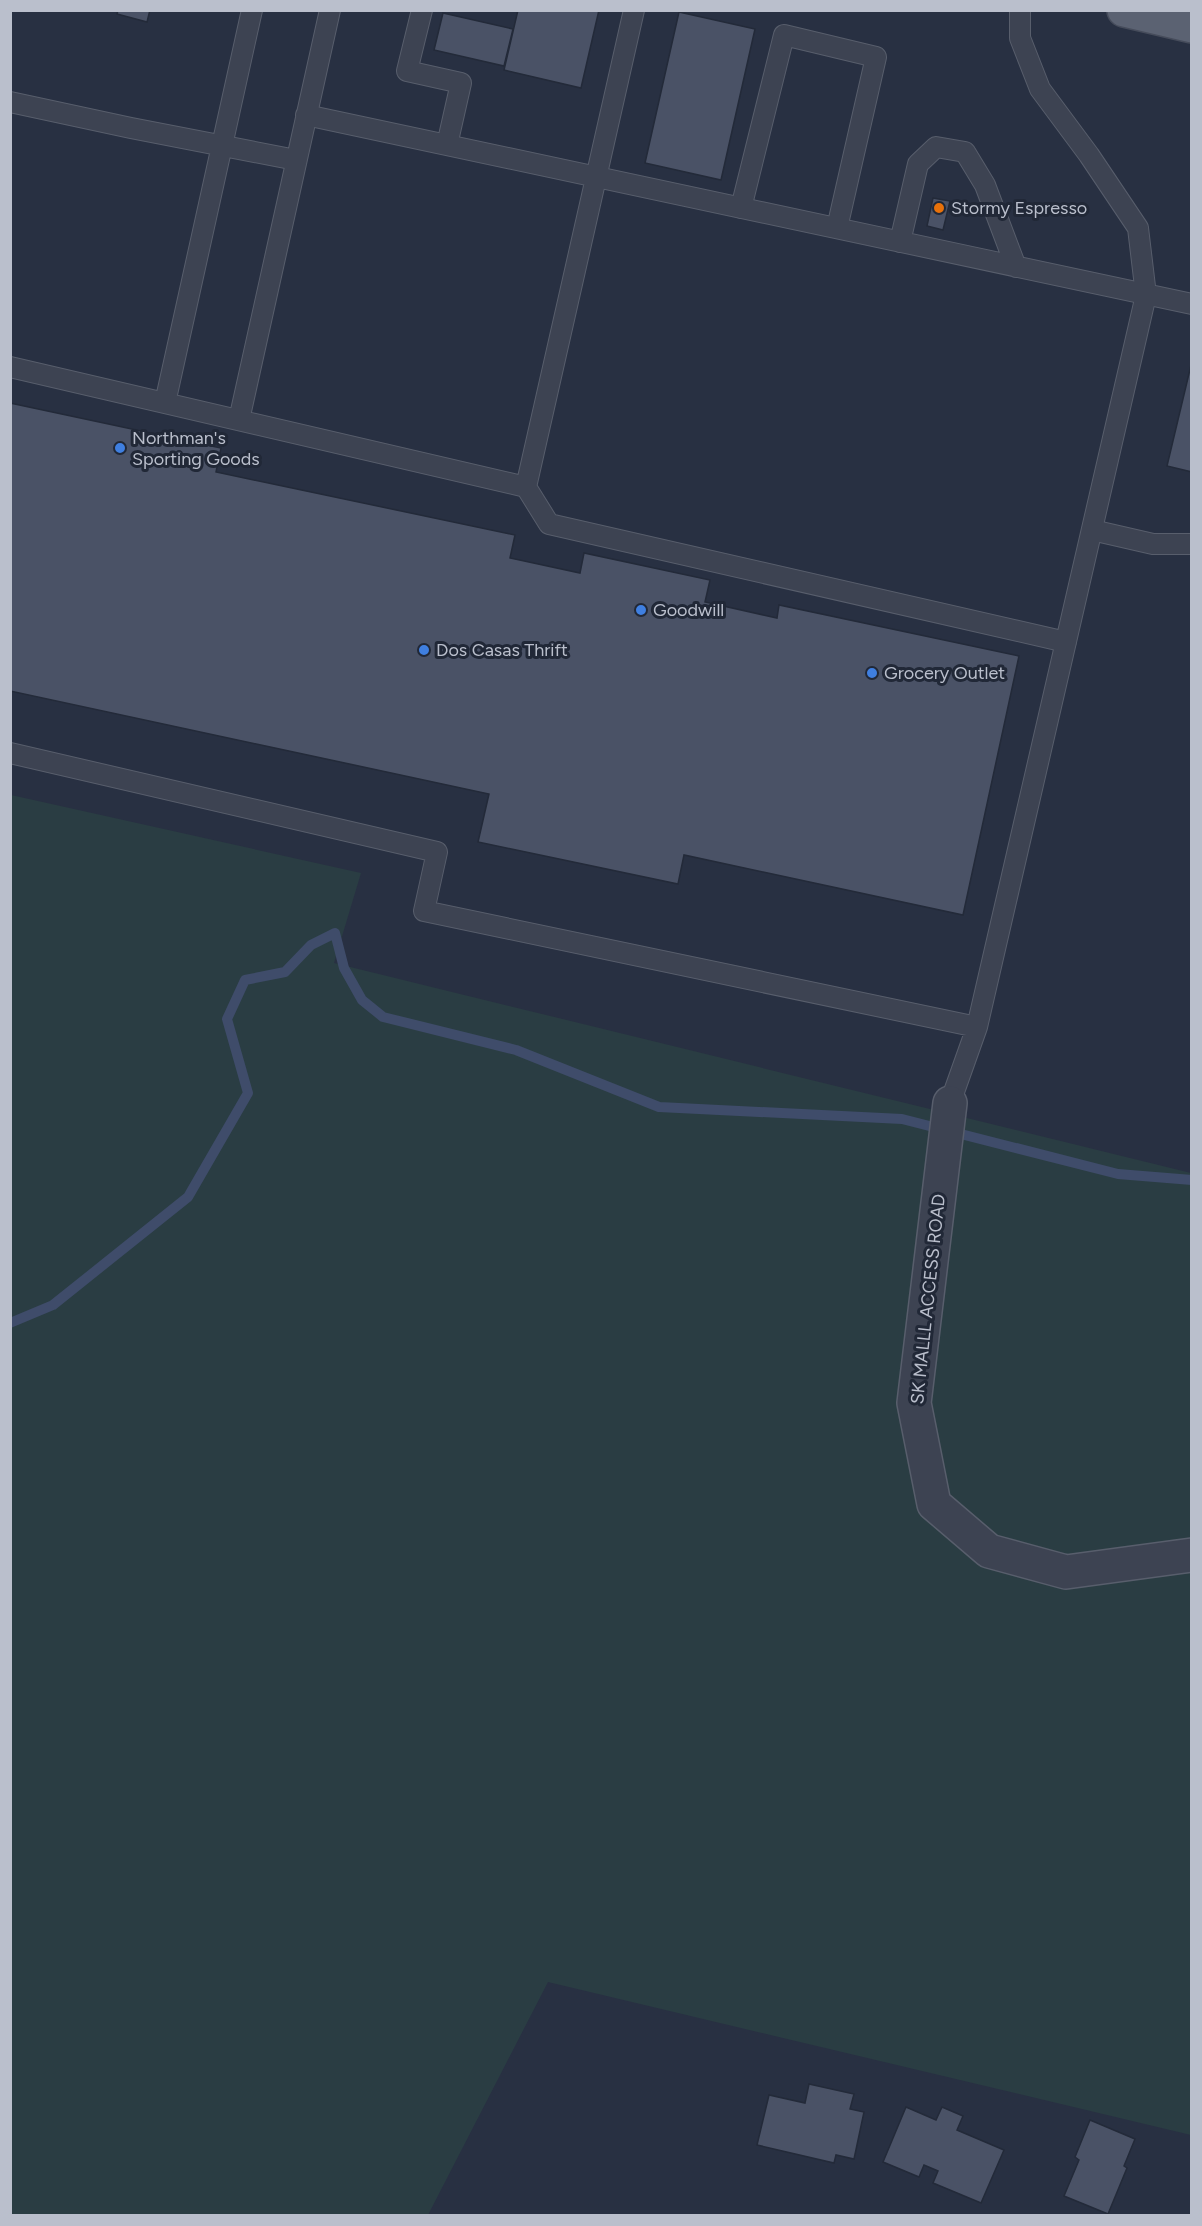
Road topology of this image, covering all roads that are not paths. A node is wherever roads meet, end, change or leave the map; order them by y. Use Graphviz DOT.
graph roads {
  1 [pos="252,10"];
  2 [pos="330,10"];
  3 [pos="422,10"];
  4 [pos="634,10"];
  5 [pos="1020,10"];
  6 [pos="1124,10"];
  7 [pos="1191,26"];
  8 [pos="10,102"];
  9 [pos="306,115"];
  10 [pos="447,145"];
  11 [pos="221,146"];
  12 [pos="296,160"];
  13 [pos="596,177"];
  14 [pos="741,208"];
  15 [pos="837,228"];
  16 [pos="900,242"];
  17 [pos="1016,267"];
  18 [pos="1146,295"];
  19 [pos="1191,304"];
  20 [pos="10,367"];
  21 [pos="165,403"];
  22 [pos="239,420"];
  23 [pos="526,487"];
  24 [pos="1092,530"];
  25 [pos="1191,544"];
  26 [pos="1066,642"];
  27 [pos="10,753"];
  28 [pos="977,1027"];
  29 [pos="950,1103"];
  30 [pos="1191,1555"];
  1 -- 11 [label="lane"];
  2 -- 9 [label="lane"];
  3 -- 10 [label="lane"];
  4 -- 13 [label="lane"];
  5 -- 18 [label="lane"];
  6 -- 7 [label="main road"];
  8 -- 11 [label="lane"];
  9 -- 10 [label="lane"];
  9 -- 12 [label="lane"];
  10 -- 13 [label="lane"];
  11 -- 12 [label="lane"];
  11 -- 21 [label="lane"];
  12 -- 22 [label="lane"];
  13 -- 14 [label="lane"];
  13 -- 23 [label="lane"];
  14 -- 15 [label="lane"];
  14 -- 15 [label="lane"];
  15 -- 16 [label="lane"];
  16 -- 17 [label="lane"];
  16 -- 17 [label="lane"];
  17 -- 18 [label="lane"];
  18 -- 19 [label="lane"];
  18 -- 24 [label="lane"];
  20 -- 21 [label="lane"];
  21 -- 22 [label="lane"];
  22 -- 23 [label="lane"];
  23 -- 26 [label="lane"];
  24 -- 25 [label="lane"];
  24 -- 26 [label="lane"];
  26 -- 28 [label="lane"];
  27 -- 28 [label="lane"];
  28 -- 29 [label="lane"];
  29 -- 30 [label="street, SK MALLL ACCESS ROAD"];
}
